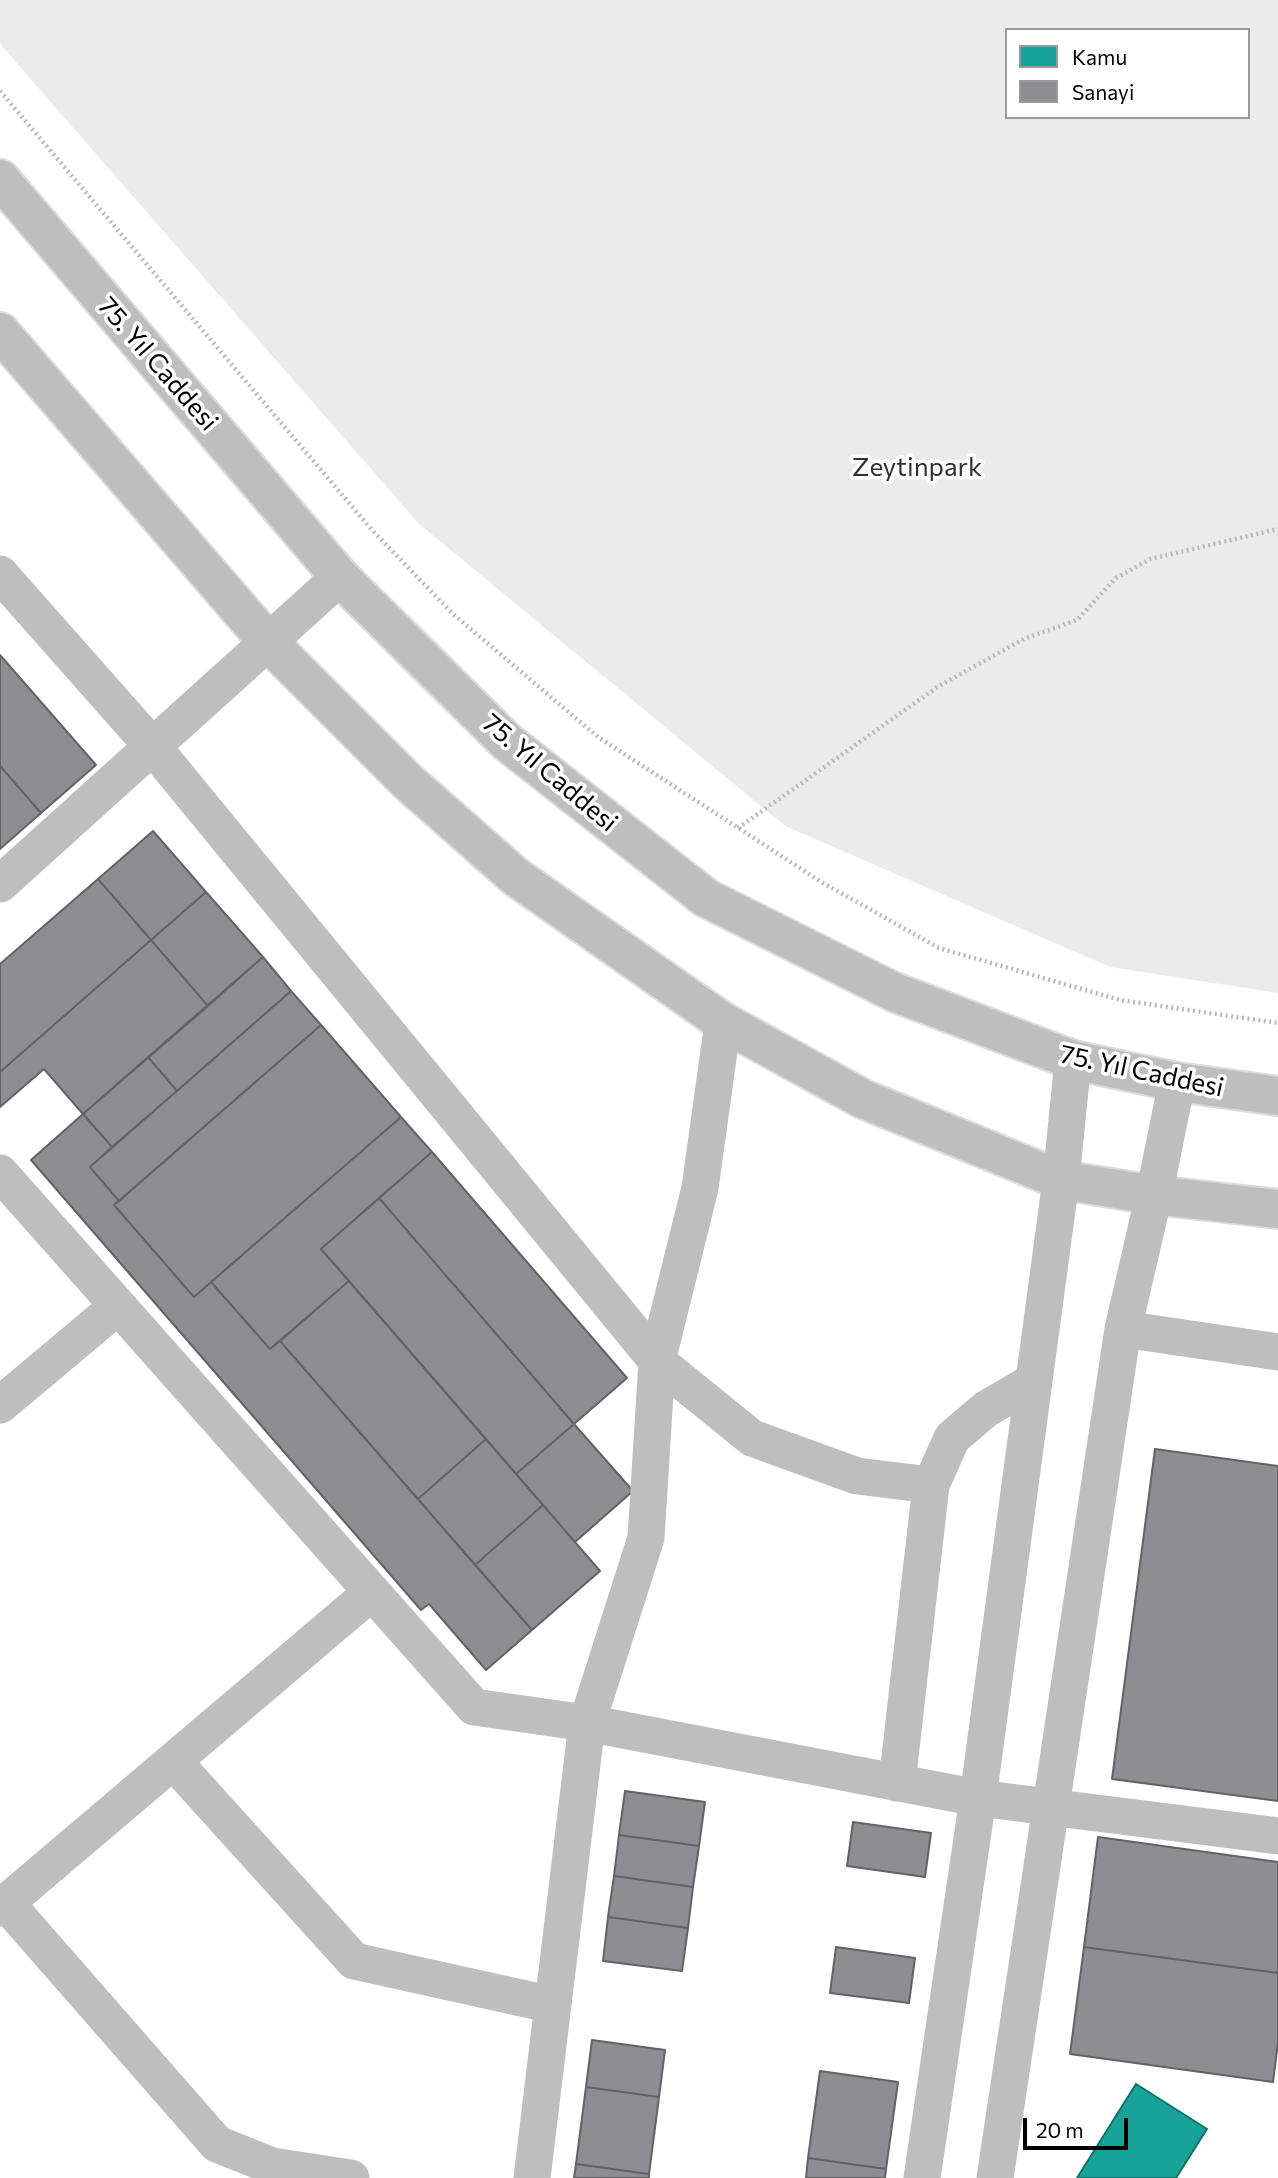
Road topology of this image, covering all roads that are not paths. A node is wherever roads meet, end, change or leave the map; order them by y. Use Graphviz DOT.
graph roads {
  1 [pos="0,179"];
  2 [pos="0,332"];
  3 [pos="0,574"];
  4 [pos="340,577"];
  5 [pos="268,642"];
  6 [pos="153,747"];
  7 [pos="0,884"];
  8 [pos="723,1022"];
  9 [pos="1073,1060"];
  10 [pos="1177,1083"];
  11 [pos="1278,1096"];
  12 [pos="0,1173"];
  13 [pos="1061,1180"];
  14 [pos="1154,1195"];
  15 [pos="1278,1209"];
  16 [pos="118,1306"];
  17 [pos="1123,1329"];
  18 [pos="1278,1352"];
  19 [pos="657,1361"];
  20 [pos="1034,1381"];
  21 [pos="0,1405"];
  22 [pos="931,1485"];
  23 [pos="372,1592"];
  24 [pos="587,1723"];
  25 [pos="173,1761"];
  26 [pos="897,1783"];
  27 [pos="978,1798"];
  28 [pos="1051,1807"];
  29 [pos="1278,1836"];
  30 [pos="3,1906"];
  31 [pos="553,2005"];
  32 [pos="271,2172"];
  33 [pos="351,2178"];
  34 [pos="532,2178"];
  35 [pos="922,2178"];
  36 [pos="995,2178"];
  1 -- 4 [label="main road, 75. Yıl Caddesi"];
  2 -- 5 [label="main road"];
  3 -- 6 [label="street"];
  4 -- 5 [label="street"];
  4 -- 9 [label="main road, 75. Yıl Caddesi"];
  5 -- 6 [label="street"];
  5 -- 8 [label="main road"];
  6 -- 7 [label="street"];
  6 -- 19 [label="street"];
  8 -- 13 [label="main road"];
  8 -- 19 [label="street"];
  9 -- 10 [label="main road, 75. Yıl Caddesi"];
  9 -- 13 [label="street"];
  10 -- 11 [label="main road, 75. Yıl Caddesi"];
  10 -- 14 [label="street"];
  12 -- 16 [label="street"];
  13 -- 14 [label="main road"];
  13 -- 20 [label="street"];
  14 -- 15 [label="main road"];
  14 -- 17 [label="street"];
  16 -- 21 [label="street"];
  16 -- 23 [label="street"];
  17 -- 18 [label="street"];
  17 -- 28 [label="street"];
  19 -- 22 [label="street"];
  19 -- 24 [label="street"];
  20 -- 22 [label="street"];
  20 -- 27 [label="street"];
  22 -- 26 [label="street"];
  23 -- 24 [label="street"];
  23 -- 25 [label="street"];
  24 -- 26 [label="street"];
  24 -- 31 [label="street"];
  25 -- 30 [label="street"];
  25 -- 31 [label="street"];
  26 -- 27 [label="street"];
  27 -- 28 [label="street"];
  27 -- 35 [label="street"];
  28 -- 29 [label="street"];
  28 -- 36 [label="street"];
  30 -- 32 [label="street"];
  31 -- 34 [label="street"];
  32 -- 33 [label="street"];
}
